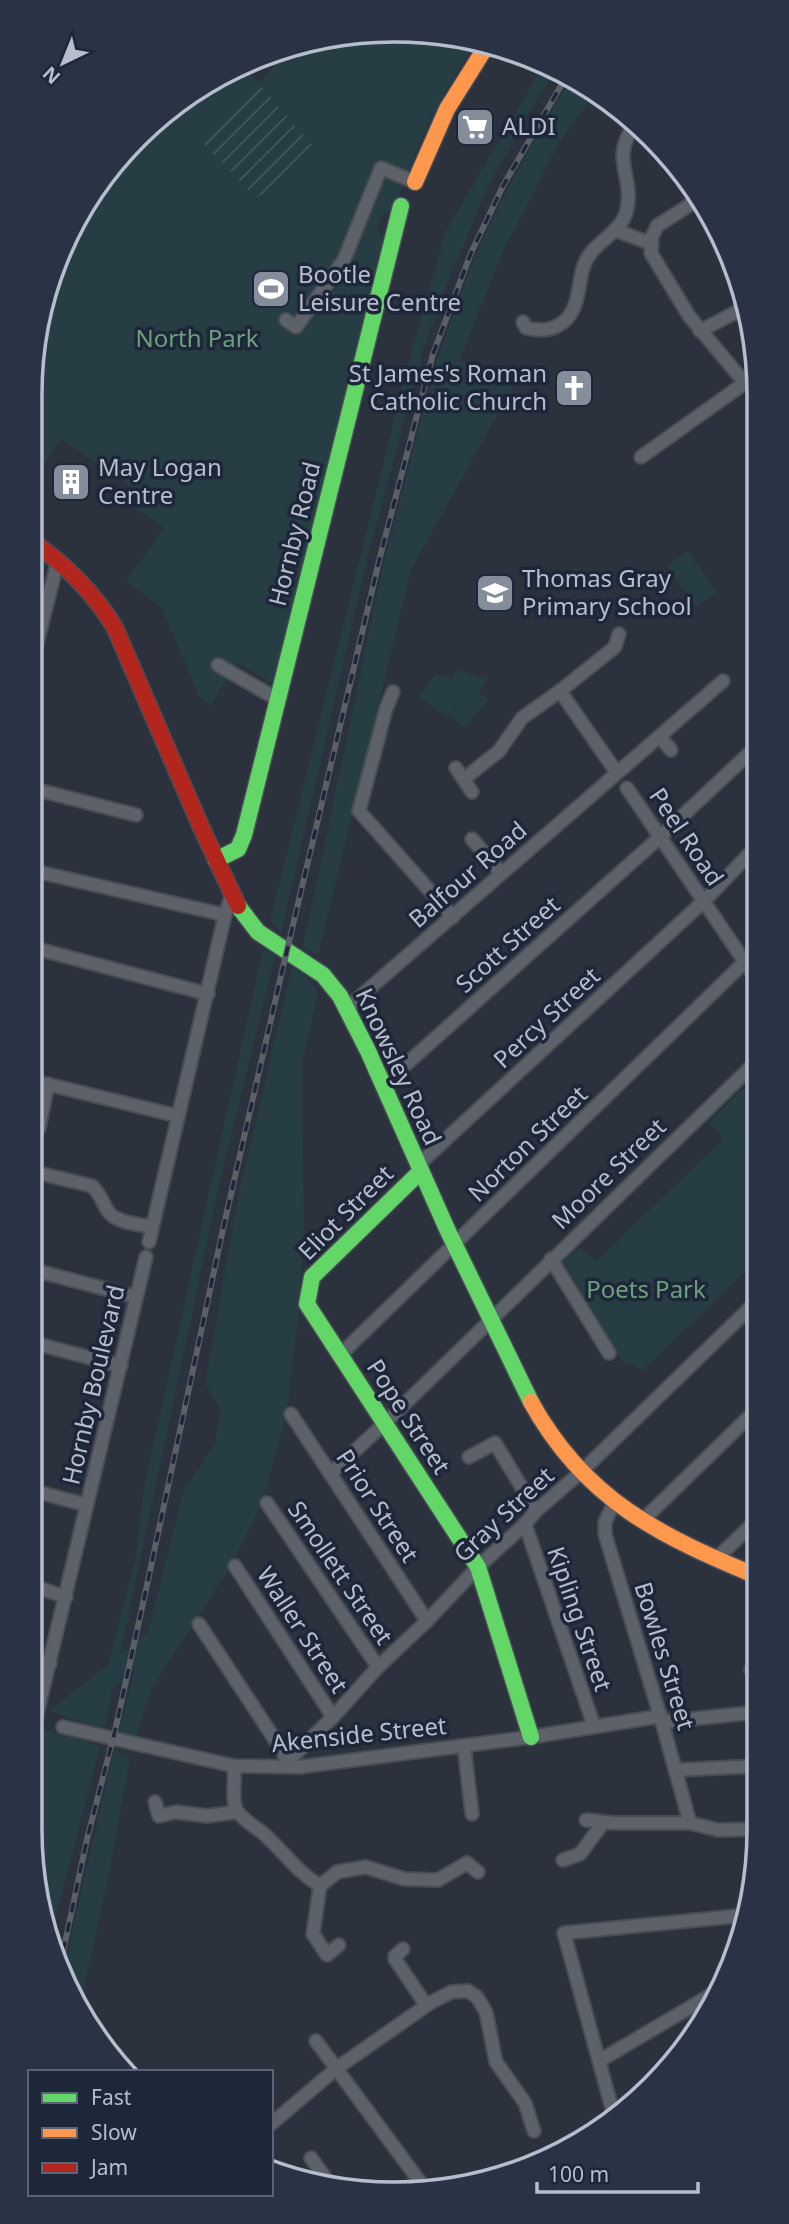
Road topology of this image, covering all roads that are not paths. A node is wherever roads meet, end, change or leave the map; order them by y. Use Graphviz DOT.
graph roads {
  1 [pos="481,53"];
  2 [pos="630,132"];
  3 [pos="415,182"];
  4 [pos="691,204"];
  5 [pos="401,206"];
  6 [pos="615,230"];
  7 [pos="652,244"];
  8 [pos="737,312"];
  9 [pos="286,320"];
  10 [pos="523,322"];
  11 [pos="700,331"];
  12 [pos="744,382"];
  13 [pos="641,457"];
  14 [pos="42,549"];
  15 [pos="58,560"];
  16 [pos="42,623"];
  17 [pos="619,634"];
  18 [pos="218,665"];
  19 [pos="723,681"];
  20 [pos="560,691"];
  21 [pos="393,692"];
  22 [pos="277,699"];
  23 [pos="660,737"];
  24 [pos="671,750"];
  25 [pos="747,755"];
  26 [pos="617,774"];
  27 [pos="627,788"];
  28 [pos="42,791"];
  29 [pos="472,792"];
  30 [pos="136,814"];
  31 [pos="660,837"];
  32 [pos="472,839"];
  33 [pos="747,856"];
  34 [pos="216,860"];
  35 [pos="42,873"];
  36 [pos="501,873"];
  37 [pos="233,893"];
  38 [pos="704,901"];
  39 [pos="225,915"];
  40 [pos="453,917"];
  41 [pos="42,950"];
  42 [pos="746,962"];
  43 [pos="208,995"];
  44 [pos="347,1008"];
  45 [pos="747,1071"];
  46 [pos="42,1083"];
  47 [pos="48,1084"];
  48 [pos="383,1085"];
  49 [pos="42,1113"];
  50 [pos="178,1116"];
  51 [pos="420,1168"];
  52 [pos="42,1174"];
  53 [pos="152,1227"];
  54 [pos="149,1242"];
  55 [pos="454,1244"];
  56 [pos="146,1257"];
  57 [pos="551,1259"];
  58 [pos="42,1272"];
  59 [pos="308,1290"];
  60 [pos="136,1297"];
  61 [pos="747,1311"];
  62 [pos="490,1320"];
  63 [pos="42,1345"];
  64 [pos="608,1353"];
  65 [pos="340,1355"];
  66 [pos="121,1366"];
  67 [pos="291,1414"];
  68 [pos="747,1419"];
  69 [pos="385,1423"];
  70 [pos="469,1457"];
  71 [pos="581,1472"];
  72 [pos="331,1473"];
  73 [pos="42,1493"];
  74 [pos="267,1503"];
  75 [pos="614,1503"];
  76 [pos="87,1505"];
  77 [pos="536,1511"];
  78 [pos="642,1521"];
  79 [pos="525,1524"];
  80 [pos="747,1529"];
  81 [pos="716,1559"];
  82 [pos="235,1566"];
  83 [pos="478,1567"];
  84 [pos="747,1572"];
  85 [pos="42,1589"];
  86 [pos="66,1597"];
  87 [pos="427,1621"];
  88 [pos="199,1624"];
  89 [pos="42,1662"];
  90 [pos="50,1664"];
  91 [pos="378,1667"];
  92 [pos="42,1697"];
  93 [pos="747,1713"];
  94 [pos="333,1717"];
  95 [pos="662,1719"];
  96 [pos="594,1726"];
  97 [pos="63,1727"];
  98 [pos="531,1737"];
  99 [pos="464,1746"];
  100 [pos="285,1764"];
  101 [pos="234,1766"];
  102 [pos="747,1767"];
  103 [pos="675,1770"];
  104 [pos="155,1802"];
  105 [pos="237,1812"];
  106 [pos="472,1814"];
  107 [pos="586,1820"];
  108 [pos="603,1823"];
  109 [pos="690,1823"];
  110 [pos="747,1829"];
  111 [pos="563,1860"];
  112 [pos="478,1872"];
  113 [pos="320,1886"];
  114 [pos="736,1915"];
  115 [pos="339,1945"];
  116 [pos="403,1949"];
  117 [pos="703,1999"];
  118 [pos="426,2005"];
  119 [pos="316,2041"];
  120 [pos="599,2061"];
  121 [pos="337,2068"];
  122 [pos="612,2107"];
  123 [pos="273,2122"];
  124 [pos="534,2132"];
  125 [pos="311,2158"];
  126 [pos="323,2174"];
  127 [pos="419,2181"];
  1 -- 3 [label="street"];
  2 -- 6 [label="street"];
  3 -- 9 [label="street"];
  4 -- 7 [label="street"];
  5 -- 22 [label="street, Hornby Road"];
  6 -- 7 [label="street"];
  6 -- 10 [label="street"];
  7 -- 11 [label="street"];
  8 -- 11 [label="street"];
  11 -- 12 [label="street"];
  12 -- 13 [label="street"];
  14 -- 15 [label="street, Knowsley Road"];
  15 -- 16 [label="street"];
  15 -- 34 [label="street, Knowsley Road"];
  17 -- 20 [label="street"];
  18 -- 22 [label="street"];
  19 -- 23 [label="street, Balfour Road"];
  20 -- 26 [label="street, Peel Road"];
  20 -- 29 [label="street"];
  21 -- 40 [label="street"];
  22 -- 34 [label="street, Hornby Road"];
  23 -- 24 [label="street"];
  23 -- 26 [label="street, Balfour Road"];
  25 -- 31 [label="street, Scott Street"];
  26 -- 36 [label="street, Balfour Road"];
  27 -- 31 [label="street, Peel Road"];
  28 -- 30 [label="street"];
  31 -- 38 [label="street, Peel Road"];
  31 -- 48 [label="street, Scott Street"];
  32 -- 36 [label="street"];
  33 -- 38 [label="street, Percy Street"];
  34 -- 37 [label="street, Knowsley Road"];
  35 -- 39 [label="street"];
  36 -- 40 [label="street, Balfour Road"];
  37 -- 39 [label="street"];
  37 -- 44 [label="street, Knowsley Road"];
  38 -- 42 [label="street, Peel Road"];
  38 -- 51 [label="street, Percy Street"];
  39 -- 43 [label="street"];
  40 -- 44 [label="street, Balfour Road"];
  41 -- 43 [label="street"];
  42 -- 55 [label="street, Norton Street"];
  43 -- 50 [label="street"];
  44 -- 48 [label="street, Knowsley Road"];
  45 -- 57 [label="street, Moore Street"];
  46 -- 47 [label="street"];
  47 -- 49 [label="street"];
  47 -- 50 [label="street"];
  48 -- 51 [label="street, Knowsley Road"];
  50 -- 53 [label="street"];
  51 -- 55 [label="street, Knowsley Road"];
  51 -- 59 [label="street, Eliot Street"];
  52 -- 53 [label="street"];
  53 -- 54 [label="street"];
  55 -- 62 [label="street, Knowsley Road"];
  55 -- 65 [label="street, Norton Street"];
  56 -- 60 [label="street, Hornby Boulevard"];
  57 -- 62 [label="street, Moore Street"];
  57 -- 64 [label="street"];
  58 -- 60 [label="street"];
  59 -- 65 [label="street, Pope Street"];
  60 -- 66 [label="street, Hornby Boulevard"];
  61 -- 71 [label="street, Gray Street"];
  62 -- 69 [label="street, Moore Street"];
  62 -- 71 [label="street, Knowsley Road"];
  63 -- 66 [label="street"];
  65 -- 69 [label="street, Pope Street"];
  66 -- 76 [label="street, Hornby Boulevard"];
  67 -- 72 [label="street, Prior Street"];
  68 -- 78 [label="street"];
  69 -- 72 [label="street, Moore Street"];
  69 -- 83 [label="street, Pope Street"];
  70 -- 77 [label="street"];
  71 -- 75 [label="street, Knowsley Road"];
  71 -- 77 [label="street, Gray Street"];
  72 -- 87 [label="street, Prior Street"];
  73 -- 76 [label="street"];
  74 -- 91 [label="street, Smollett Street"];
  75 -- 78 [label="street, Knowsley Road"];
  75 -- 95 [label="street, Bowles Street"];
  76 -- 86 [label="street, Hornby Boulevard"];
  77 -- 79 [label="street, Gray Street"];
  78 -- 81 [label="street, Knowsley Road"];
  79 -- 83 [label="street, Gray Street"];
  79 -- 96 [label="street, Kipling Street"];
  80 -- 81 [label="street"];
  81 -- 84 [label="street, Knowsley Road"];
  82 -- 94 [label="street, Waller Street"];
  83 -- 87 [label="street, Gray Street"];
  83 -- 98 [label="street, Pope Street"];
  85 -- 86 [label="street"];
  86 -- 90 [label="street, Hornby Boulevard"];
  87 -- 91 [label="street, Gray Street"];
  88 -- 100 [label="street"];
  89 -- 90 [label="street"];
  90 -- 92 [label="street, Hornby Boulevard"];
  91 -- 94 [label="street, Gray Street"];
  93 -- 95 [label="street, Akenside Street"];
  94 -- 100 [label="street, Gray Street"];
  95 -- 96 [label="street, Akenside Street"];
  95 -- 103 [label="street, Bowles Street"];
  96 -- 98 [label="street, Akenside Street"];
  97 -- 101 [label="street, Akenside Street"];
  98 -- 99 [label="street, Akenside Street"];
  99 -- 100 [label="street, Akenside Street"];
  99 -- 106 [label="street"];
  100 -- 101 [label="street, Akenside Street"];
  101 -- 105 [label="street"];
  102 -- 103 [label="street"];
  103 -- 109 [label="street, Bowles Street"];
  104 -- 105 [label="street"];
  105 -- 113 [label="street"];
  107 -- 108 [label="street"];
  108 -- 109 [label="street"];
  108 -- 111 [label="street"];
  109 -- 110 [label="street"];
  112 -- 113 [label="street"];
  113 -- 115 [label="street"];
  114 -- 120 [label="street"];
  116 -- 118 [label="street"];
  117 -- 120 [label="street"];
  118 -- 121 [label="street"];
  118 -- 124 [label="street"];
  119 -- 121 [label="street"];
  120 -- 122 [label="street"];
  121 -- 123 [label="street"];
  121 -- 127 [label="street"];
  125 -- 126 [label="street"];
}
